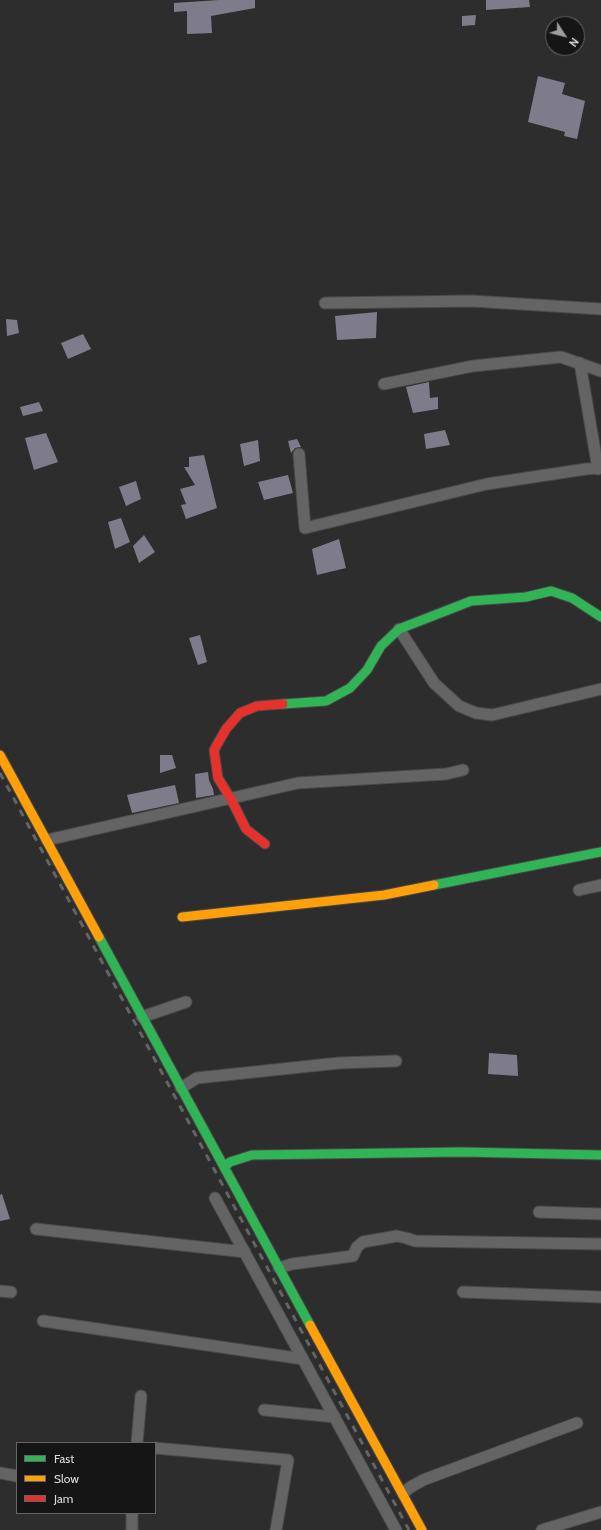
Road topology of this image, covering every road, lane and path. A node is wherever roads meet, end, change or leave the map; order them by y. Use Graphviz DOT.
graph roads {
  1 [pos="325,302"];
  2 [pos="601,309"];
  3 [pos="580,363"];
  4 [pos="601,372"];
  5 [pos="384,384"];
  6 [pos="299,454"];
  7 [pos="600,468"];
  8 [pos="601,617"];
  9 [pos="399,629"];
  10 [pos="601,689"];
  11 [pos="0,755"];
  12 [pos="463,770"];
  13 [pos="231,799"];
  14 [pos="47,840"];
  15 [pos="265,844"];
  16 [pos="601,852"];
  17 [pos="601,885"];
  18 [pos="579,890"];
  19 [pos="182,917"];
  20 [pos="186,1002"];
  21 [pos="142,1017"];
  22 [pos="396,1061"];
  23 [pos="181,1088"];
  24 [pos="601,1155"];
  25 [pos="224,1166"];
  26 [pos="215,1198"];
  27 [pos="538,1212"];
  28 [pos="601,1214"];
  29 [pos="36,1230"];
  30 [pos="601,1244"];
  31 [pos="246,1252"];
  32 [pos="279,1268"];
  33 [pos="463,1292"];
  34 [pos="601,1297"];
  35 [pos="43,1321"];
  36 [pos="303,1359"];
  37 [pos="141,1396"];
  38 [pos="264,1410"];
  39 [pos="335,1417"];
  40 [pos="577,1423"];
  41 [pos="136,1442"];
  42 [pos="156,1448"];
  43 [pos="0,1473"];
  44 [pos="16,1476"];
  45 [pos="403,1494"];
  46 [pos="601,1512"];
  47 [pos="132,1514"];
  48 [pos="132,1530"];
  49 [pos="276,1530"];
  50 [pos="396,1530"];
  51 [pos="422,1530"];
  52 [pos="542,1530"];
  1 -- 2 [label="street"];
  3 -- 4 [label="street"];
  3 -- 5 [label="street"];
  3 -- 7 [label="street"];
  6 -- 7 [label="street"];
  8 -- 9 [label="street"];
  9 -- 10 [label="street"];
  9 -- 13 [label="street"];
  11 -- 14 [label="street"];
  12 -- 13 [label="street"];
  13 -- 14 [label="street"];
  13 -- 15 [label="street"];
  14 -- 21 [label="street"];
  16 -- 19 [label="street"];
  17 -- 18 [label="street"];
  20 -- 21 [label="street"];
  21 -- 23 [label="street"];
  22 -- 23 [label="street"];
  23 -- 25 [label="street"];
  24 -- 25 [label="street"];
  25 -- 32 [label="street"];
  26 -- 31 [label="street"];
  27 -- 28 [label="street"];
  29 -- 31 [label="street"];
  30 -- 32 [label="street"];
  31 -- 36 [label="street"];
  32 -- 45 [label="street"];
  33 -- 34 [label="street"];
  35 -- 36 [label="street"];
  36 -- 39 [label="street"];
  37 -- 41 [label="street"];
  38 -- 39 [label="street"];
  39 -- 50 [label="street"];
  40 -- 45 [label="street"];
  42 -- 49 [label="street"];
  43 -- 44 [label="street"];
  45 -- 51 [label="street"];
  46 -- 52 [label="street"];
  47 -- 48 [label="street"];
}
